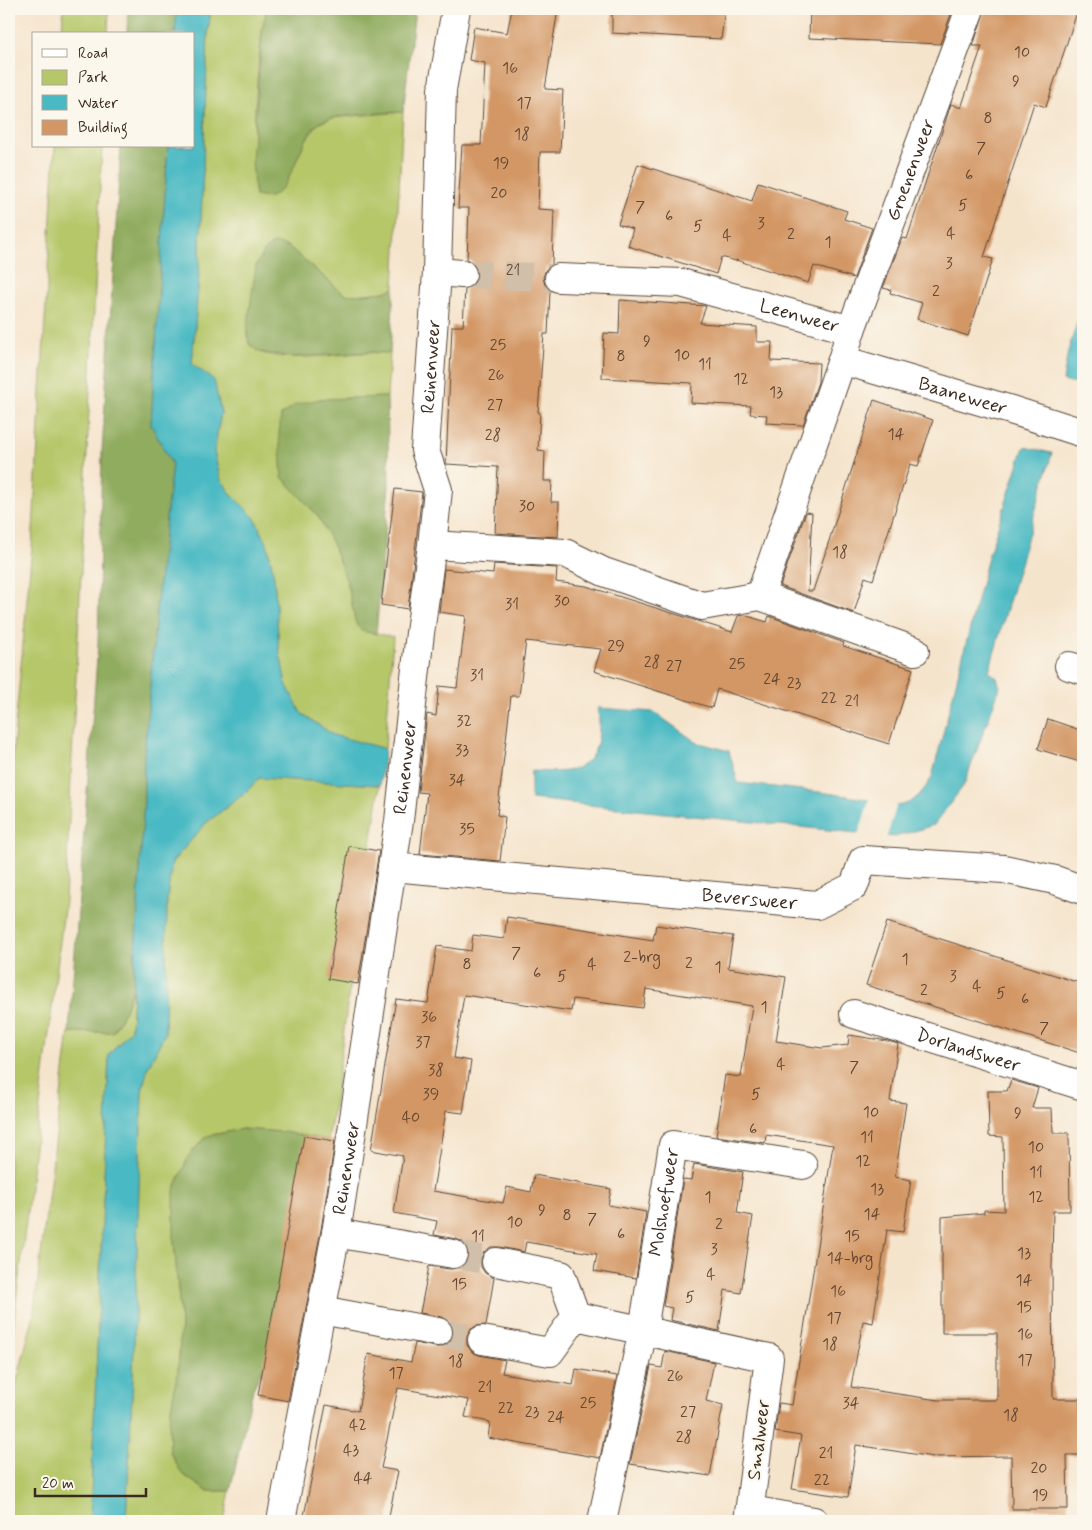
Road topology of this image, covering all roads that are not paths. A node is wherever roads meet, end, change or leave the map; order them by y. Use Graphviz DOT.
graph roads {
  1 [pos="456,9"];
  2 [pos="970,9"];
  3 [pos="559,278"];
  4 [pos="850,330"];
  5 [pos="842,360"];
  6 [pos="1083,433"];
  7 [pos="432,545"];
  8 [pos="760,596"];
  9 [pos="916,652"];
  10 [pos="392,867"];
  11 [pos="1083,890"];
  12 [pos="854,1014"];
  13 [pos="1083,1086"];
  14 [pos="803,1165"];
  15 [pos="336,1233"];
  16 [pos="453,1254"];
  17 [pos="496,1262"];
  18 [pos="322,1310"];
  19 [pos="576,1316"];
  20 [pos="643,1330"];
  21 [pos="438,1332"];
  22 [pos="482,1340"];
  23 [pos="750,1515"];
  24 [pos="281,1521"];
  25 [pos="602,1521"];
  26 [pos="814,1521"];
  1 -- 7 [label="street, Reinenweer"];
  2 -- 4 [label="street, Groenenweer"];
  3 -- 4 [label="street, Leenweer"];
  4 -- 5 [label="street, Leenweer"];
  5 -- 6 [label="street, Baaneweer"];
  5 -- 8 [label="street, Leenweer"];
  7 -- 8 [label="street"];
  7 -- 10 [label="street, Reinenweer"];
  8 -- 9 [label="street"];
  10 -- 11 [label="street, Beversweer"];
  10 -- 15 [label="street, Reinenweer"];
  12 -- 13 [label="street, Dorlandsweer"];
  14 -- 20 [label="street, Molshoefweer"];
  15 -- 16 [label="street"];
  15 -- 18 [label="street, Reinenweer"];
  17 -- 19 [label="street"];
  18 -- 21 [label="street"];
  18 -- 24 [label="street, Reinenweer"];
  19 -- 20 [label="street"];
  19 -- 22 [label="street"];
  20 -- 23 [label="street, Smalweer"];
  20 -- 25 [label="street, Molshoefweer"];
  23 -- 26 [label="street"];
}
